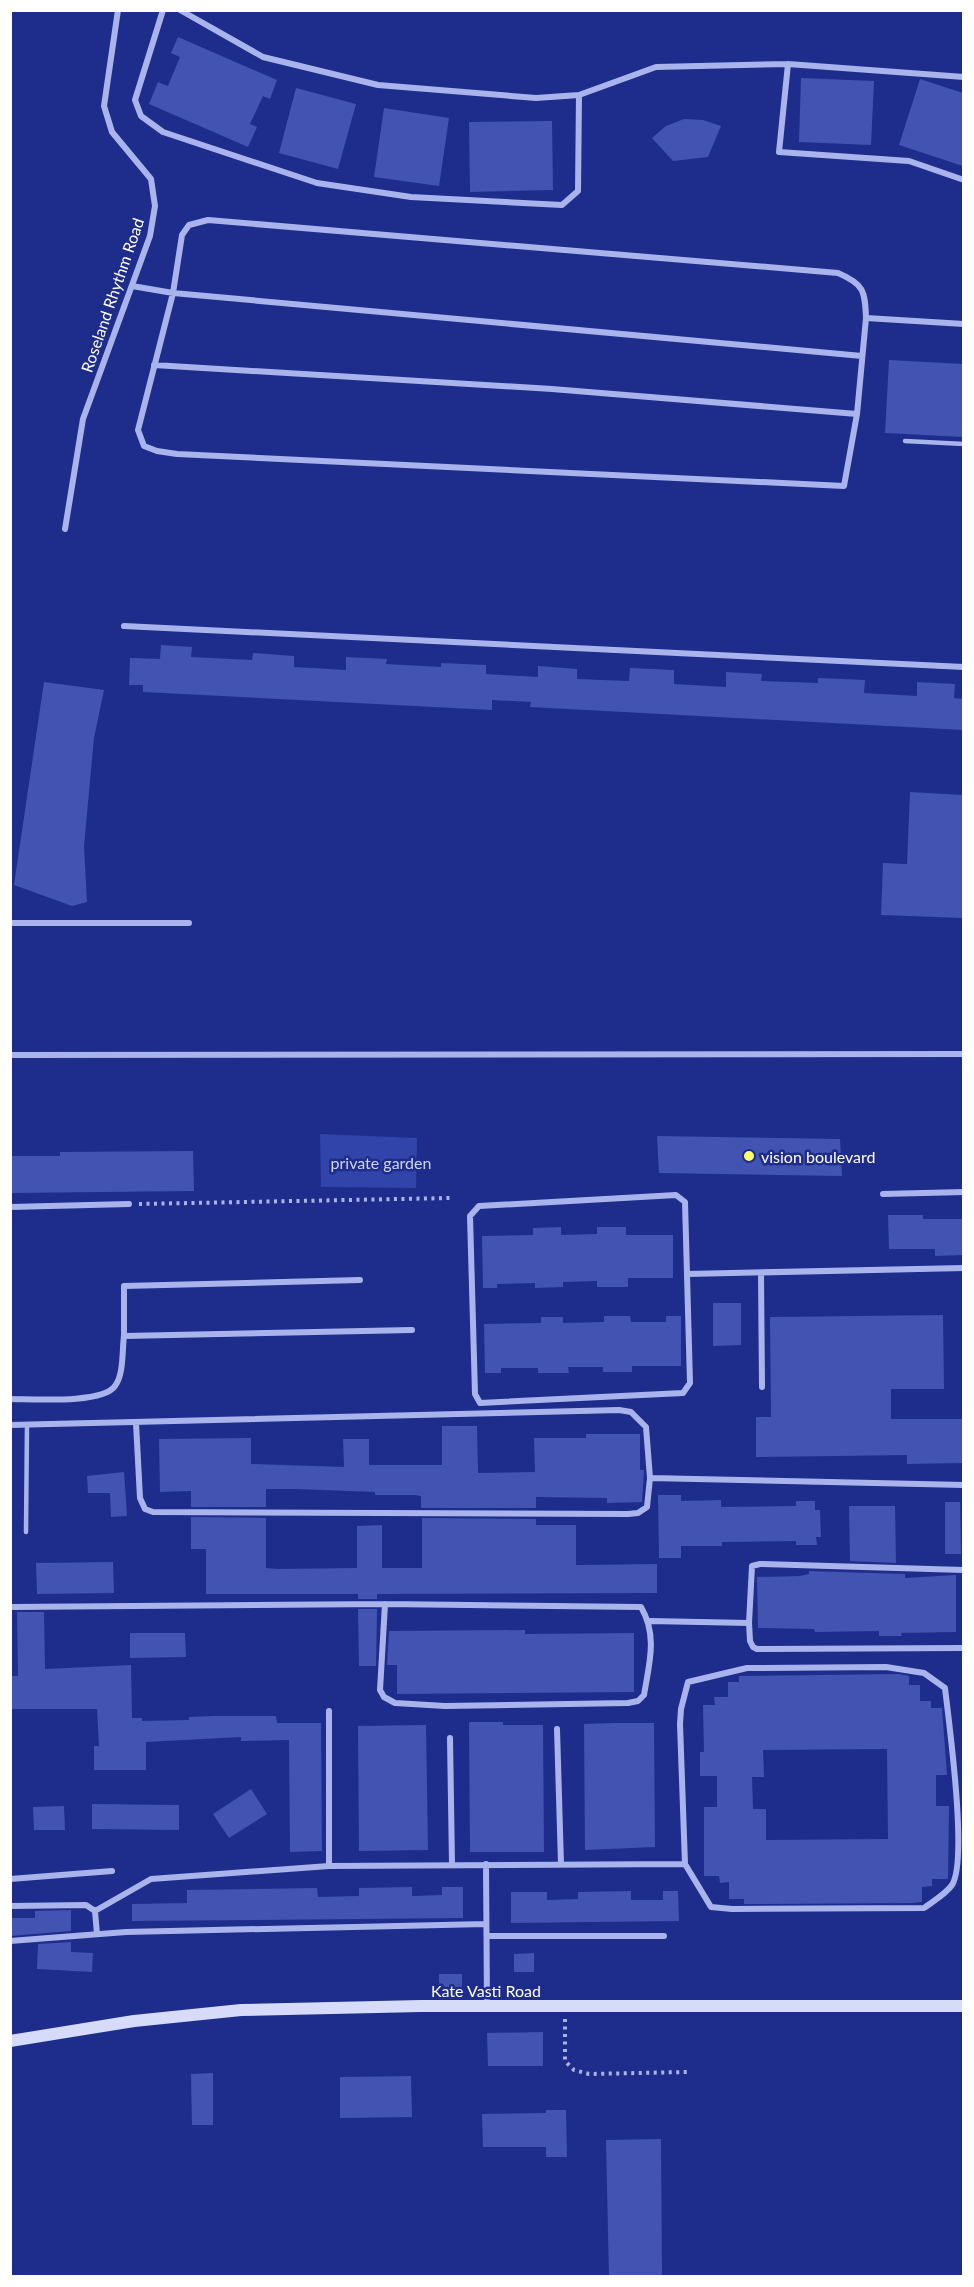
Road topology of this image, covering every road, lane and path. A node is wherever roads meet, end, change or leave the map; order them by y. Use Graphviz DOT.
graph roads {
  1 [pos="118,10"];
  2 [pos="163,10"];
  3 [pos="180,10"];
  4 [pos="788,64"];
  5 [pos="963,76"];
  6 [pos="579,95"];
  7 [pos="963,180"];
  8 [pos="132,286"];
  9 [pos="173,293"];
  10 [pos="866,318"];
  11 [pos="963,324"];
  12 [pos="862,356"];
  13 [pos="154,364"];
  14 [pos="857,414"];
  15 [pos="905,441"];
  16 [pos="963,444"];
  17 [pos="65,530"];
  18 [pos="124,626"];
  19 [pos="963,667"];
  20 [pos="10,923"];
  21 [pos="189,923"];
  22 [pos="963,1054"];
  23 [pos="10,1055"];
  24 [pos="963,1192"];
  25 [pos="883,1194"];
  26 [pos="451,1198"];
  27 [pos="129,1204"];
  28 [pos="10,1207"];
  29 [pos="963,1269"];
  30 [pos="761,1273"];
  31 [pos="687,1274"];
  32 [pos="360,1280"];
  33 [pos="412,1330"];
  34 [pos="124,1336"];
  35 [pos="762,1387"];
  36 [pos="10,1400"];
  37 [pos="136,1423"];
  38 [pos="10,1425"];
  39 [pos="27,1425"];
  40 [pos="650,1478"];
  41 [pos="963,1485"];
  42 [pos="26,1532"];
  43 [pos="963,1570"];
  44 [pos="385,1604"];
  45 [pos="10,1607"];
  46 [pos="650,1621"];
  47 [pos="749,1623"];
  48 [pos="963,1648"];
  49 [pos="329,1712"];
  50 [pos="557,1728"];
  51 [pos="450,1738"];
  52 [pos="452,1864"];
  53 [pos="486,1864"];
  54 [pos="561,1864"];
  55 [pos="685,1864"];
  56 [pos="329,1866"];
  57 [pos="112,1872"];
  58 [pos="10,1879"];
  59 [pos="10,1906"];
  60 [pos="95,1911"];
  61 [pos="486,1924"];
  62 [pos="97,1934"];
  63 [pos="664,1935"];
  64 [pos="487,1936"];
  65 [pos="10,1941"];
  66 [pos="487,2006"];
  67 [pos="565,2006"];
  68 [pos="963,2006"];
  69 [pos="10,2041"];
  70 [pos="687,2072"];
  1 -- 8 [label="street, Roseland Rhythm Road"];
  2 -- 6 [label="street"];
  3 -- 6 [label="street"];
  4 -- 5 [label="street"];
  4 -- 6 [label="street"];
  4 -- 7 [label="street"];
  8 -- 9 [label="street"];
  8 -- 17 [label="street, Roseland Rhythm Road"];
  9 -- 10 [label="street"];
  9 -- 12 [label="street"];
  9 -- 13 [label="street"];
  10 -- 11 [label="street"];
  10 -- 12 [label="street"];
  12 -- 14 [label="street"];
  13 -- 14 [label="street"];
  13 -- 14 [label="street"];
  15 -- 16 [label="lane"];
  18 -- 19 [label="street"];
  20 -- 21 [label="street"];
  22 -- 23 [label="street"];
  24 -- 25 [label="street"];
  26 -- 27 [label="path"];
  27 -- 28 [label="street"];
  29 -- 30 [label="street"];
  30 -- 31 [label="street"];
  30 -- 35 [label="street"];
  31 -- 31 [label="street"];
  32 -- 34 [label="street"];
  33 -- 34 [label="street"];
  34 -- 36 [label="street"];
  37 -- 39 [label="street"];
  37 -- 40 [label="street"];
  37 -- 40 [label="street"];
  38 -- 39 [label="street"];
  39 -- 42 [label="lane"];
  40 -- 41 [label="street"];
  43 -- 47 [label="street"];
  44 -- 45 [label="street"];
  44 -- 46 [label="street"];
  44 -- 46 [label="street"];
  46 -- 47 [label="street"];
  47 -- 48 [label="street"];
  49 -- 56 [label="street"];
  50 -- 54 [label="street"];
  51 -- 52 [label="street"];
  52 -- 53 [label="street"];
  52 -- 56 [label="street"];
  53 -- 54 [label="street"];
  53 -- 61 [label="street"];
  54 -- 55 [label="street"];
  55 -- 55 [label="street"];
  56 -- 60 [label="street"];
  57 -- 58 [label="street"];
  59 -- 60 [label="street"];
  60 -- 62 [label="street"];
  61 -- 62 [label="street"];
  61 -- 64 [label="street"];
  62 -- 65 [label="street"];
  63 -- 64 [label="street"];
  64 -- 66 [label="street"];
  66 -- 67 [label="street, Kate Vasti Road"];
  66 -- 69 [label="street, Kate Vasti Road"];
  67 -- 68 [label="street, Kate Vasti Road"];
  67 -- 70 [label="path"];
}
